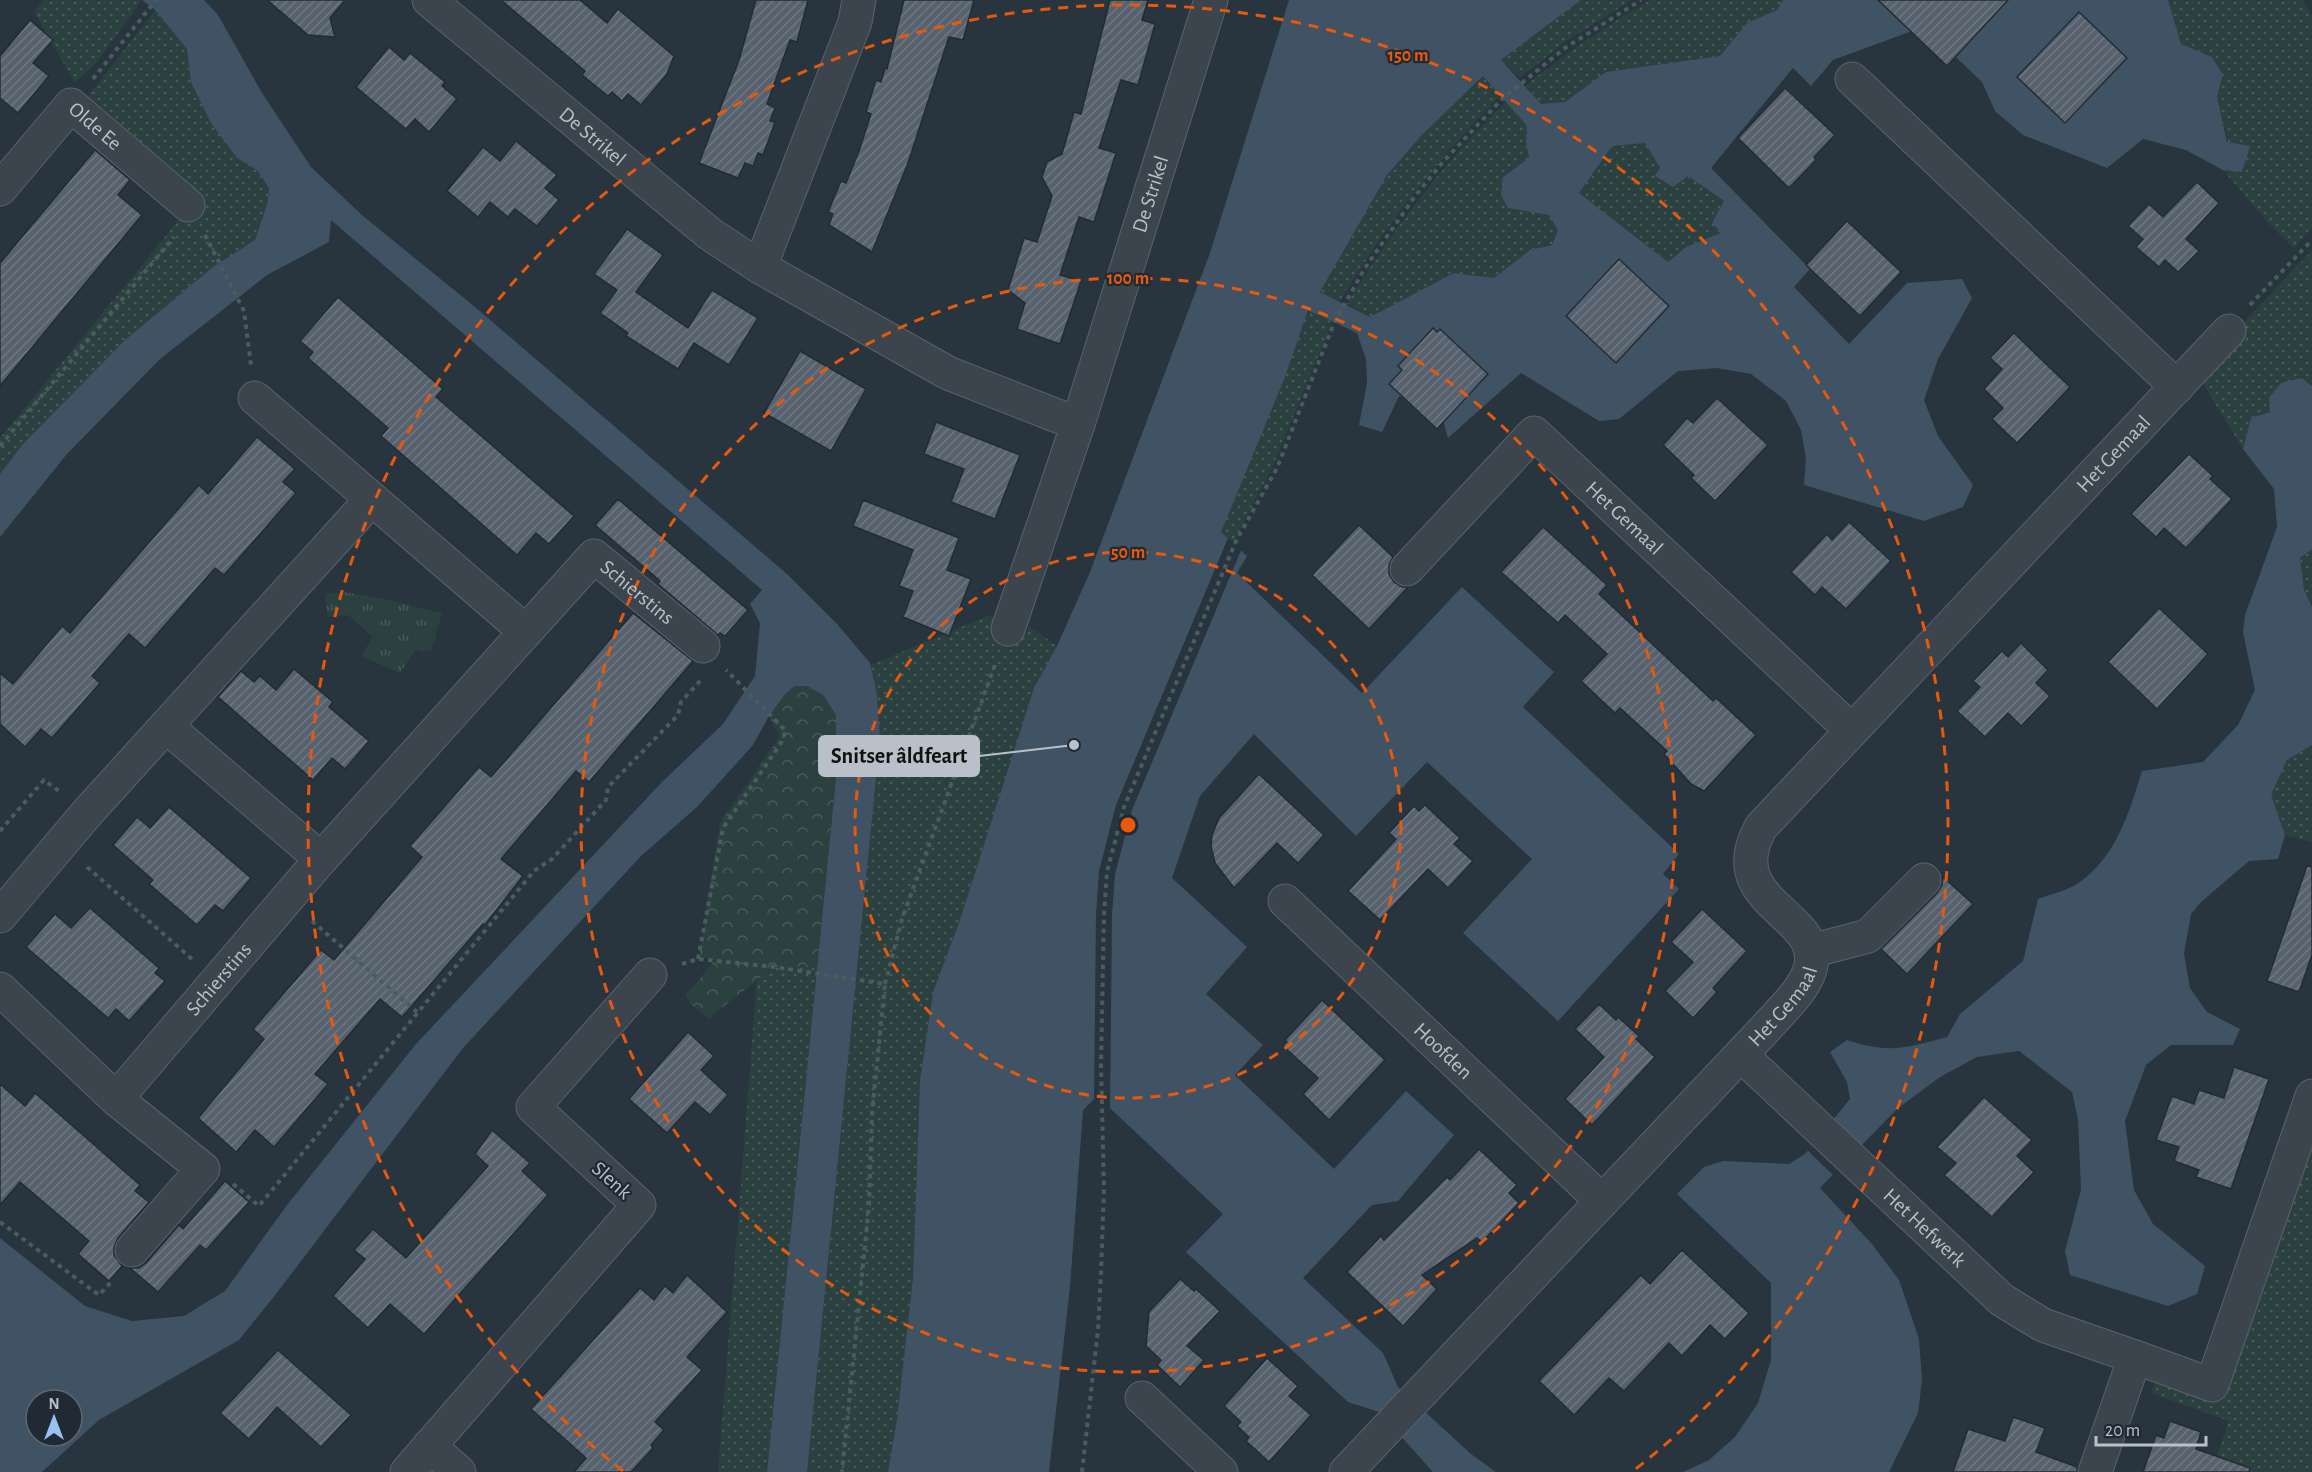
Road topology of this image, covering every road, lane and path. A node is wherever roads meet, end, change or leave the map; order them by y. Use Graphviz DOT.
graph roads {
  1 [pos="156,0"];
  2 [pos="429,0"];
  3 [pos="859,0"];
  4 [pos="1211,0"];
  5 [pos="1641,0"];
  6 [pos="1852,79"];
  7 [pos="71,105"];
  8 [pos="4,175"];
  9 [pos="183,218"];
  10 [pos="2312,240"];
  11 [pos="215,254"];
  12 [pos="760,267"];
  13 [pos="2229,331"];
  14 [pos="2177,387"];
  15 [pos="255,398"];
  16 [pos="1078,424"];
  17 [pos="0,446"];
  18 [pos="371,500"];
  19 [pos="1407,569"];
  20 [pos="1008,629"];
  21 [pos="525,631"];
  22 [pos="703,662"];
  23 [pos="738,681"];
  24 [pos="166,726"];
  25 [pos="1851,730"];
  26 [pos="87,813"];
  27 [pos="0,831"];
  28 [pos="62,844"];
  29 [pos="321,859"];
  30 [pos="1924,880"];
  31 [pos="287,899"];
  32 [pos="1285,901"];
  33 [pos="0,916"];
  34 [pos="1811,951"];
  35 [pos="698,959"];
  36 [pos="650,975"];
  37 [pos="217,981"];
  38 [pos="885,984"];
  39 [pos="0,989"];
  40 [pos="417,1012"];
  41 [pos="1741,1055"];
  42 [pos="2312,1096"];
  43 [pos="116,1099"];
  44 [pos="203,1169"];
  45 [pos="1602,1201"];
  46 [pos="0,1222"];
  47 [pos="132,1250"];
  48 [pos="2135,1357"];
  49 [pos="1142,1398"];
  50 [pos="429,1446"];
  51 [pos="407,1472"];
  52 [pos="459,1472"];
  53 [pos="842,1472"];
  54 [pos="1082,1472"];
  55 [pos="1221,1472"];
  56 [pos="1346,1472"];
  57 [pos="2095,1472"];
  1 -- 7 [label="path"];
  2 -- 12 [label="street, De Strikel"];
  3 -- 12 [label="street"];
  4 -- 16 [label="street, De Strikel"];
  5 -- 54 [label="path"];
  6 -- 14 [label="street"];
  7 -- 8 [label="street, Olde Ee"];
  7 -- 9 [label="street, Olde Ee"];
  9 -- 17 [label="path"];
  10 -- 13 [label="path"];
  11 -- 15 [label="path"];
  12 -- 16 [label="street, De Strikel"];
  13 -- 14 [label="street, Het Gemaal"];
  14 -- 25 [label="street, Het Gemaal"];
  15 -- 18 [label="street"];
  16 -- 20 [label="street, De Strikel"];
  18 -- 21 [label="street"];
  18 -- 24 [label="street"];
  19 -- 25 [label="street, Het Gemaal"];
  20 -- 38 [label="path"];
  21 -- 22 [label="street, Schierstins"];
  21 -- 29 [label="street, Schierstins"];
  22 -- 40 [label="path"];
  23 -- 35 [label="path"];
  24 -- 26 [label="street"];
  24 -- 29 [label="street"];
  25 -- 34 [label="street, Het Gemaal"];
  26 -- 27 [label="path"];
  26 -- 28 [label="street"];
  28 -- 33 [label="street"];
  28 -- 37 [label="path"];
  29 -- 31 [label="street, Schierstins"];
  30 -- 34 [label="street, Het Gemaal"];
  31 -- 37 [label="street, Schierstins"];
  31 -- 40 [label="path"];
  32 -- 45 [label="street, Hoofden"];
  34 -- 41 [label="street, Het Gemaal"];
  35 -- 36 [label="path"];
  35 -- 38 [label="path"];
  36 -- 50 [label="street, Slenk"];
  37 -- 43 [label="street, Schierstins"];
  38 -- 53 [label="path"];
  39 -- 43 [label="street"];
  40 -- 44 [label="path"];
  41 -- 45 [label="street"];
  41 -- 48 [label="street, Het Hefwerk"];
  42 -- 48 [label="street, Het Hefwerk"];
  43 -- 44 [label="street"];
  44 -- 47 [label="street"];
  45 -- 56 [label="street"];
  46 -- 47 [label="path"];
  48 -- 57 [label="street"];
  49 -- 55 [label="street"];
  50 -- 51 [label="street, Slenk"];
  50 -- 52 [label="street"];
}
